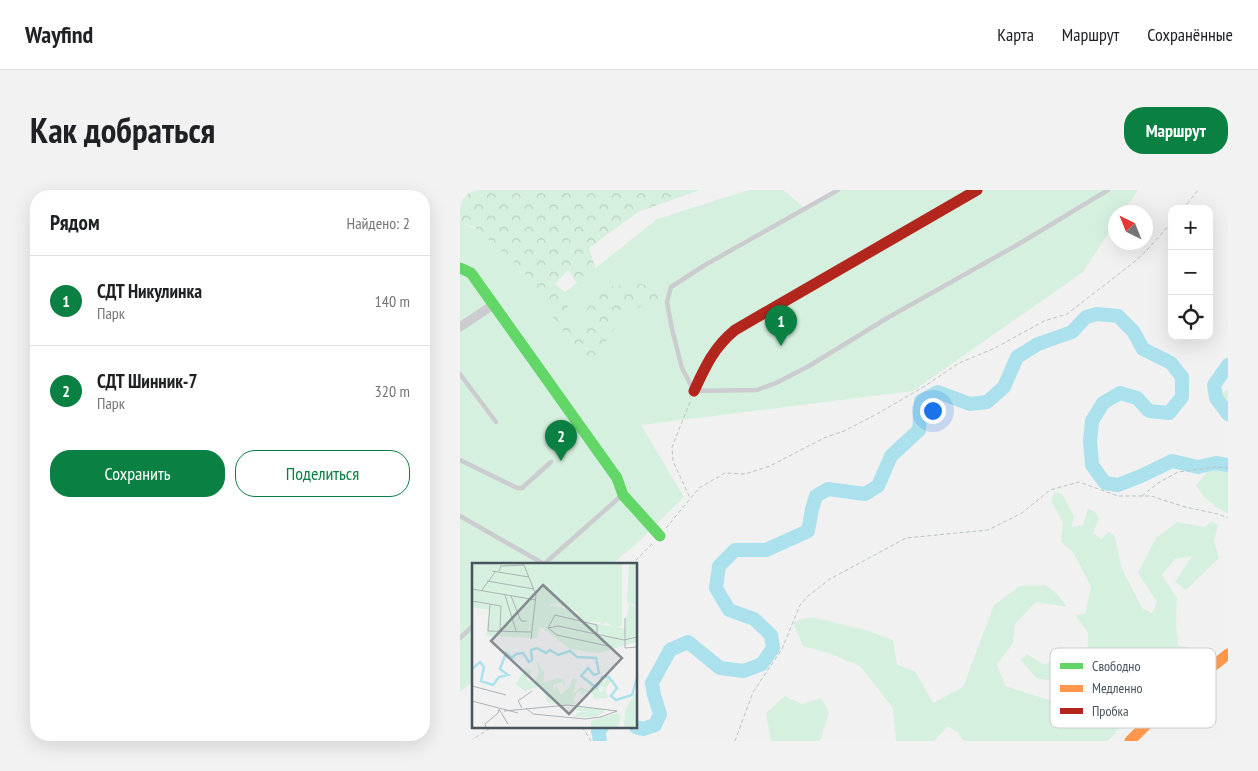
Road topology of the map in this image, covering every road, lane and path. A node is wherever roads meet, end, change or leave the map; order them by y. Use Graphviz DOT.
graph roads {
  1 [pos="838,190"];
  2 [pos="977,190"];
  3 [pos="1108,190"];
  4 [pos="1198,190"];
  5 [pos="1186,205"];
  6 [pos="1168,226"];
  7 [pos="460,268"];
  8 [pos="493,305"];
  9 [pos="460,327"];
  10 [pos="460,374"];
  11 [pos="694,391"];
  12 [pos="496,422"];
  13 [pos="460,460"];
  14 [pos="551,462"];
  15 [pos="1228,468"];
  16 [pos="623,494"];
  17 [pos="1141,496"];
  18 [pos="691,498"];
  19 [pos="460,516"];
  20 [pos="1228,518"];
  21 [pos="660,536"];
  22 [pos="542,563"];
  23 [pos="545,563"];
  24 [pos="633,563"];
  25 [pos="472,628"];
  26 [pos="460,638"];
  27 [pos="1228,654"];
  28 [pos="1216,664"];
  29 [pos="490,728"];
  30 [pos="583,728"];
  31 [pos="1143,728"];
  32 [pos="470,741"];
  33 [pos="591,741"];
  34 [pos="735,741"];
  35 [pos="1130,741"];
  1 -- 11 [label="lane"];
  2 -- 11 [label="street"];
  3 -- 11 [label="lane"];
  4 -- 5 [label="path"];
  6 -- 18 [label="path"];
  7 -- 8 [label="street"];
  8 -- 9 [label="street"];
  8 -- 16 [label="street"];
  10 -- 12 [label="lane"];
  11 -- 18 [label="path"];
  13 -- 14 [label="lane"];
  15 -- 17 [label="path"];
  16 -- 21 [label="street"];
  16 -- 23 [label="lane"];
  17 -- 20 [label="path"];
  17 -- 34 [label="path"];
  18 -- 21 [label="path"];
  19 -- 22 [label="lane"];
  21 -- 24 [label="path"];
  25 -- 26 [label="lane"];
  27 -- 28 [label="street"];
  29 -- 32 [label="path"];
  30 -- 33 [label="path"];
  31 -- 35 [label="street"];
}
